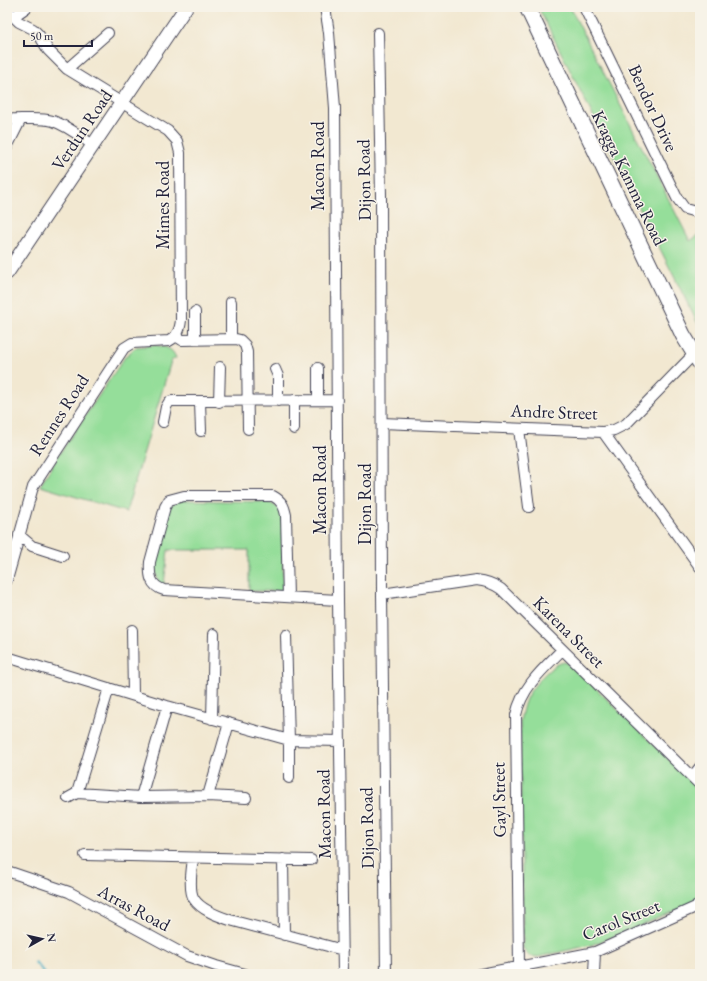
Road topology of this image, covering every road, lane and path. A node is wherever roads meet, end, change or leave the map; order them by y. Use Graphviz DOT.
graph roads {
  1 [pos="27,7"];
  2 [pos="186,7"];
  3 [pos="325,7"];
  4 [pos="527,7"];
  5 [pos="584,7"];
  6 [pos="10,14"];
  7 [pos="108,33"];
  8 [pos="378,34"];
  9 [pos="67,69"];
  10 [pos="121,103"];
  11 [pos="7,119"];
  12 [pos="21,119"];
  13 [pos="93,145"];
  14 [pos="7,147"];
  15 [pos="700,213"];
  16 [pos="7,273"];
  17 [pos="231,302"];
  18 [pos="195,312"];
  19 [pos="176,336"];
  20 [pos="231,339"];
  21 [pos="195,340"];
  22 [pos="697,359"];
  23 [pos="220,367"];
  24 [pos="318,368"];
  25 [pos="275,369"];
  26 [pos="294,400"];
  27 [pos="318,400"];
  28 [pos="337,400"];
  29 [pos="278,401"];
  30 [pos="200,402"];
  31 [pos="219,402"];
  32 [pos="248,402"];
  33 [pos="163,422"];
  34 [pos="382,423"];
  35 [pos="295,428"];
  36 [pos="519,428"];
  37 [pos="248,429"];
  38 [pos="200,431"];
  39 [pos="603,432"];
  40 [pos="529,507"];
  41 [pos="19,535"];
  42 [pos="63,556"];
  43 [pos="700,567"];
  44 [pos="7,580"];
  45 [pos="382,594"];
  46 [pos="288,597"];
  47 [pos="338,600"];
  48 [pos="132,630"];
  49 [pos="214,634"];
  50 [pos="286,635"];
  51 [pos="562,650"];
  52 [pos="7,657"];
  53 [pos="109,688"];
  54 [pos="133,695"];
  55 [pos="166,706"];
  56 [pos="212,719"];
  57 [pos="229,724"];
  58 [pos="289,740"];
  59 [pos="340,741"];
  60 [pos="700,767"];
  61 [pos="692,777"];
  62 [pos="289,778"];
  63 [pos="700,785"];
  64 [pos="77,793"];
  65 [pos="208,796"];
  66 [pos="141,797"];
  67 [pos="68,798"];
  68 [pos="246,798"];
  69 [pos="85,855"];
  70 [pos="193,858"];
  71 [pos="283,859"];
  72 [pos="311,860"];
  73 [pos="7,871"];
  74 [pos="700,905"];
  75 [pos="284,935"];
  76 [pos="343,950"];
  77 [pos="595,952"];
  78 [pos="519,967"];
  79 [pos="245,974"];
  80 [pos="343,974"];
  81 [pos="386,974"];
  82 [pos="481,974"];
  83 [pos="594,974"];
  1 -- 6 [label="street"];
  2 -- 10 [label="street, Verdun Road"];
  3 -- 28 [label="street, Macon Road"];
  4 -- 22 [label="main road, Kragga Kamma Road"];
  5 -- 15 [label="street, Bendor Drive"];
  6 -- 9 [label="street, Mimes Road"];
  7 -- 9 [label="street"];
  8 -- 34 [label="street, Dijon Road"];
  9 -- 10 [label="street, Mimes Road"];
  10 -- 13 [label="street, Verdun Road"];
  10 -- 19 [label="street, Mimes Road"];
  11 -- 12 [label="street"];
  12 -- 13 [label="street"];
  12 -- 14 [label="street"];
  13 -- 16 [label="street, Verdun Road"];
  17 -- 20 [label="street"];
  18 -- 21 [label="street"];
  19 -- 21 [label="street"];
  19 -- 41 [label="street, Rennes Road"];
  20 -- 21 [label="street"];
  20 -- 32 [label="street"];
  22 -- 39 [label="street, Andre Street"];
  23 -- 31 [label="street"];
  24 -- 27 [label="street"];
  25 -- 29 [label="street"];
  26 -- 27 [label="street"];
  26 -- 29 [label="street"];
  26 -- 35 [label="street"];
  27 -- 28 [label="street"];
  28 -- 47 [label="street, Macon Road"];
  29 -- 32 [label="street"];
  30 -- 31 [label="street"];
  30 -- 33 [label="street"];
  30 -- 38 [label="street"];
  31 -- 32 [label="street"];
  32 -- 37 [label="street"];
  34 -- 36 [label="street, Andre Street"];
  34 -- 45 [label="street, Dijon Road"];
  36 -- 39 [label="street, Andre Street"];
  36 -- 40 [label="street"];
  39 -- 43 [label="street"];
  41 -- 42 [label="street"];
  41 -- 44 [label="street, Rennes Road"];
  45 -- 51 [label="street, Karena Street"];
  45 -- 81 [label="street, Dijon Road"];
  46 -- 46 [label="street"];
  46 -- 47 [label="street"];
  47 -- 59 [label="street, Macon Road"];
  48 -- 54 [label="street"];
  49 -- 56 [label="street"];
  50 -- 58 [label="street"];
  51 -- 61 [label="street, Karena Street"];
  51 -- 78 [label="street, Gayl Street"];
  52 -- 53 [label="street"];
  53 -- 54 [label="street"];
  53 -- 64 [label="street"];
  54 -- 55 [label="street"];
  55 -- 56 [label="street"];
  55 -- 66 [label="street"];
  56 -- 57 [label="street"];
  57 -- 58 [label="street"];
  57 -- 65 [label="street"];
  58 -- 59 [label="street"];
  58 -- 62 [label="street"];
  59 -- 76 [label="street, Macon Road"];
  60 -- 61 [label="street"];
  61 -- 63 [label="street, Karena Street"];
  64 -- 66 [label="street"];
  64 -- 67 [label="street"];
  65 -- 66 [label="street"];
  65 -- 68 [label="street"];
  69 -- 70 [label="street"];
  70 -- 71 [label="street"];
  70 -- 75 [label="street"];
  71 -- 72 [label="street"];
  71 -- 75 [label="street"];
  73 -- 79 [label="street, Arras Road"];
  74 -- 77 [label="street, Carol Street"];
  75 -- 76 [label="street"];
  76 -- 80 [label="street, Macon Road"];
  77 -- 78 [label="street, Carol Street"];
  77 -- 83 [label="street"];
  78 -- 82 [label="street, Carol Street"];
}
